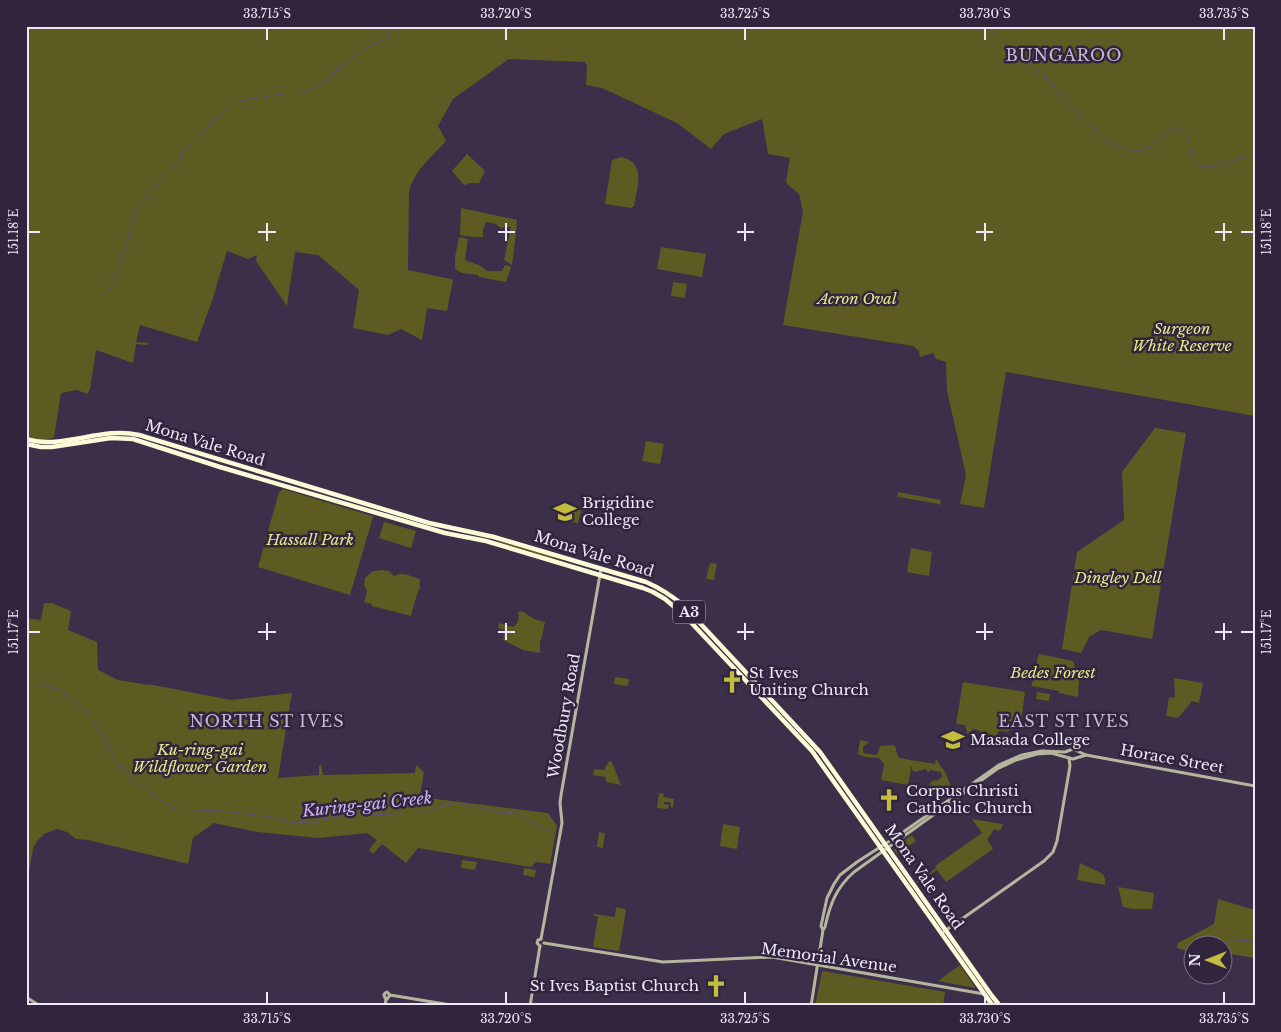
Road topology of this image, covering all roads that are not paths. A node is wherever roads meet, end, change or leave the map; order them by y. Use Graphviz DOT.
graph roads {
  1 [pos="26,439"];
  2 [pos="26,444"];
  3 [pos="600,571"];
  4 [pos="1069,750"];
  5 [pos="1077,752"];
  6 [pos="1086,755"];
  7 [pos="1069,758"];
  8 [pos="1075,758"];
  9 [pos="1070,766"];
  10 [pos="1255,786"];
  11 [pos="884,847"];
  12 [pos="823,930"];
  13 [pos="944,932"];
  14 [pos="541,939"];
  15 [pos="544,943"];
  16 [pos="540,946"];
  17 [pos="817,965"];
  18 [pos="985,994"];
  19 [pos="992,996"];
  20 [pos="26,997"];
  21 [pos="40,1006"];
  22 [pos="385,1006"];
  23 [pos="457,1006"];
  24 [pos="530,1006"];
  25 [pos="811,1006"];
  26 [pos="993,1006"];
  27 [pos="1000,1006"];
  1 -- 3 [label="highway, Mona Vale Road / A3"];
  2 -- 3 [label="highway, Mona Vale Road / A3"];
  3 -- 11 [label="highway, Mona Vale Road / A3"];
  3 -- 14 [label="street, Woodbury Road"];
  4 -- 5 [label="street"];
  4 -- 7 [label="street"];
  4 -- 11 [label="street"];
  5 -- 6 [label="street, Horace Street"];
  5 -- 8 [label="street"];
  6 -- 8 [label="street, Horace Street"];
  6 -- 10 [label="street, Horace Street"];
  7 -- 8 [label="street"];
  7 -- 9 [label="street"];
  7 -- 11 [label="street"];
  8 -- 9 [label="street"];
  9 -- 13 [label="street"];
  11 -- 12 [label="street"];
  11 -- 12 [label="street"];
  11 -- 13 [label="highway, Mona Vale Road / A3"];
  12 -- 17 [label="street"];
  13 -- 18 [label="highway, Mona Vale Road / A3"];
  13 -- 19 [label="highway, Mona Vale Road / A3"];
  14 -- 15 [label="street"];
  14 -- 16 [label="street"];
  15 -- 16 [label="street"];
  15 -- 17 [label="street, Memorial Avenue"];
  16 -- 24 [label="street"];
  17 -- 18 [label="street, Memorial Avenue"];
  17 -- 25 [label="street"];
  18 -- 19 [label="street, Memorial Avenue"];
  18 -- 26 [label="highway, Mona Vale Road / A3"];
  19 -- 27 [label="highway, Mona Vale Road / A3"];
  20 -- 21 [label="street"];
  22 -- 23 [label="street"];
}
